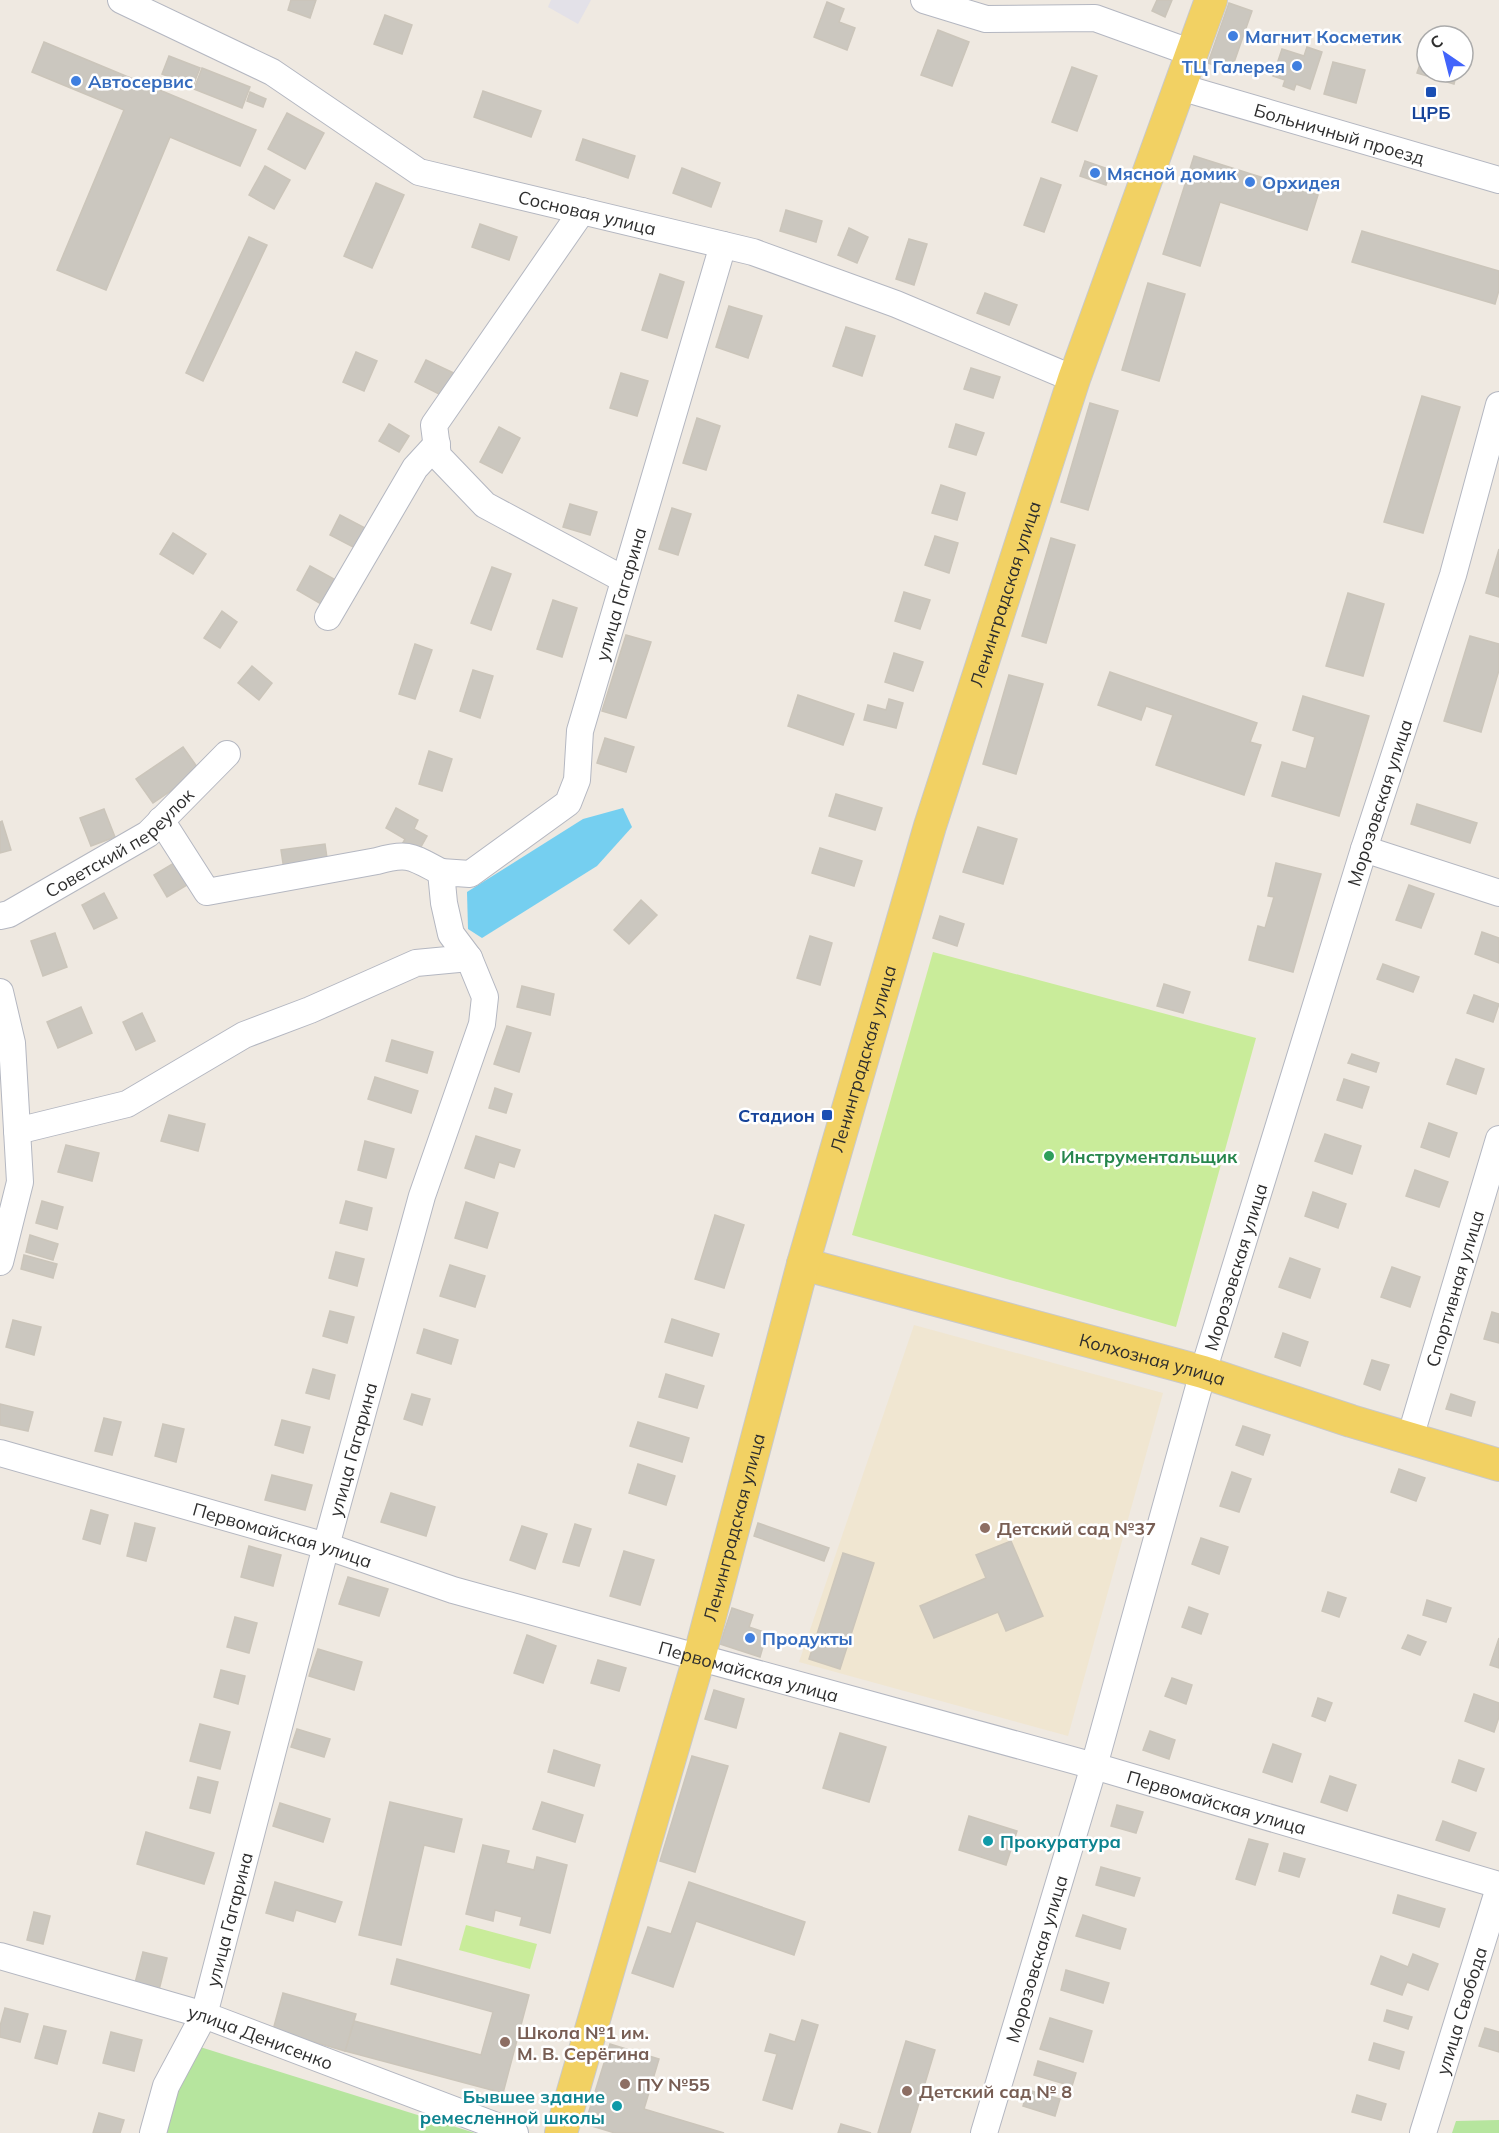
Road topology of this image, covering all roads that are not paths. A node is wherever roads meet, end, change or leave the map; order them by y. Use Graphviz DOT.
graph roads {
  1 [pos="121,0"];
  2 [pos="924,0"];
  3 [pos="1211,0"];
  4 [pos="1185,72"];
  5 [pos="1499,180"];
  6 [pos="582,211"];
  7 [pos="723,245"];
  8 [pos="1074,380"];
  9 [pos="1499,405"];
  10 [pos="437,444"];
  11 [pos="623,579"];
  12 [pos="328,617"];
  13 [pos="227,753"];
  14 [pos="161,820"];
  15 [pos="1364,849"];
  16 [pos="441,872"];
  17 [pos="1499,892"];
  18 [pos="0,916"];
  19 [pos="469,958"];
  20 [pos="0,992"];
  21 [pos="17,1131"];
  22 [pos="1499,1139"];
  23 [pos="0,1263"];
  24 [pos="803,1264"];
  25 [pos="1203,1372"];
  26 [pos="1410,1438"];
  27 [pos="0,1453"];
  28 [pos="1499,1465"];
  29 [pos="326,1546"];
  30 [pos="699,1658"];
  31 [pos="1094,1766"];
  32 [pos="1499,1886"];
  33 [pos="0,1956"];
  34 [pos="204,2014"];
  35 [pos="153,2133"];
  36 [pos="515,2133"];
  37 [pos="561,2133"];
  38 [pos="984,2133"];
  39 [pos="1423,2133"];
  1 -- 6 [label="street, Сосновая улица"];
  2 -- 4 [label="street, Больничный проезд"];
  3 -- 4 [label="main road, Ленинградская улица"];
  4 -- 5 [label="street, Больничный проезд"];
  4 -- 8 [label="main road, Ленинградская улица"];
  6 -- 7 [label="street, Сосновая улица"];
  6 -- 10 [label="street"];
  7 -- 8 [label="street, Сосновая улица"];
  7 -- 11 [label="street, улица Гагарина"];
  8 -- 24 [label="main road, Ленинградская улица"];
  9 -- 15 [label="street, Морозовская улица"];
  10 -- 11 [label="street"];
  10 -- 12 [label="street"];
  11 -- 16 [label="street, улица Гагарина"];
  13 -- 14 [label="street, Советский переулок"];
  14 -- 16 [label="street, улица Гагарина"];
  14 -- 18 [label="street, Советский переулок"];
  15 -- 17 [label="street"];
  15 -- 25 [label="street, Морозовская улица"];
  16 -- 19 [label="street, улица Гагарина"];
  19 -- 21 [label="street"];
  19 -- 29 [label="street, улица Гагарина"];
  20 -- 21 [label="street"];
  21 -- 23 [label="street"];
  22 -- 26 [label="street, Спортивная улица"];
  24 -- 25 [label="main road, Колхозная улица"];
  24 -- 30 [label="main road, Ленинградская улица"];
  25 -- 26 [label="main road, Колхозная улица"];
  25 -- 31 [label="street, Морозовская улица"];
  26 -- 28 [label="main road, Колхозная улица"];
  27 -- 29 [label="street, Первомайская улица"];
  29 -- 30 [label="street, Первомайская улица"];
  29 -- 34 [label="street, улица Гагарина"];
  30 -- 31 [label="street, Первомайская улица"];
  30 -- 37 [label="main road, Ленинградская улица"];
  31 -- 32 [label="street, Первомайская улица"];
  31 -- 38 [label="street, Морозовская улица"];
  32 -- 39 [label="street, улица Свобода"];
  33 -- 34 [label="street, улица Денисенко"];
  34 -- 35 [label="street, улица Гагарина"];
  34 -- 36 [label="street, улица Денисенко"];
}
